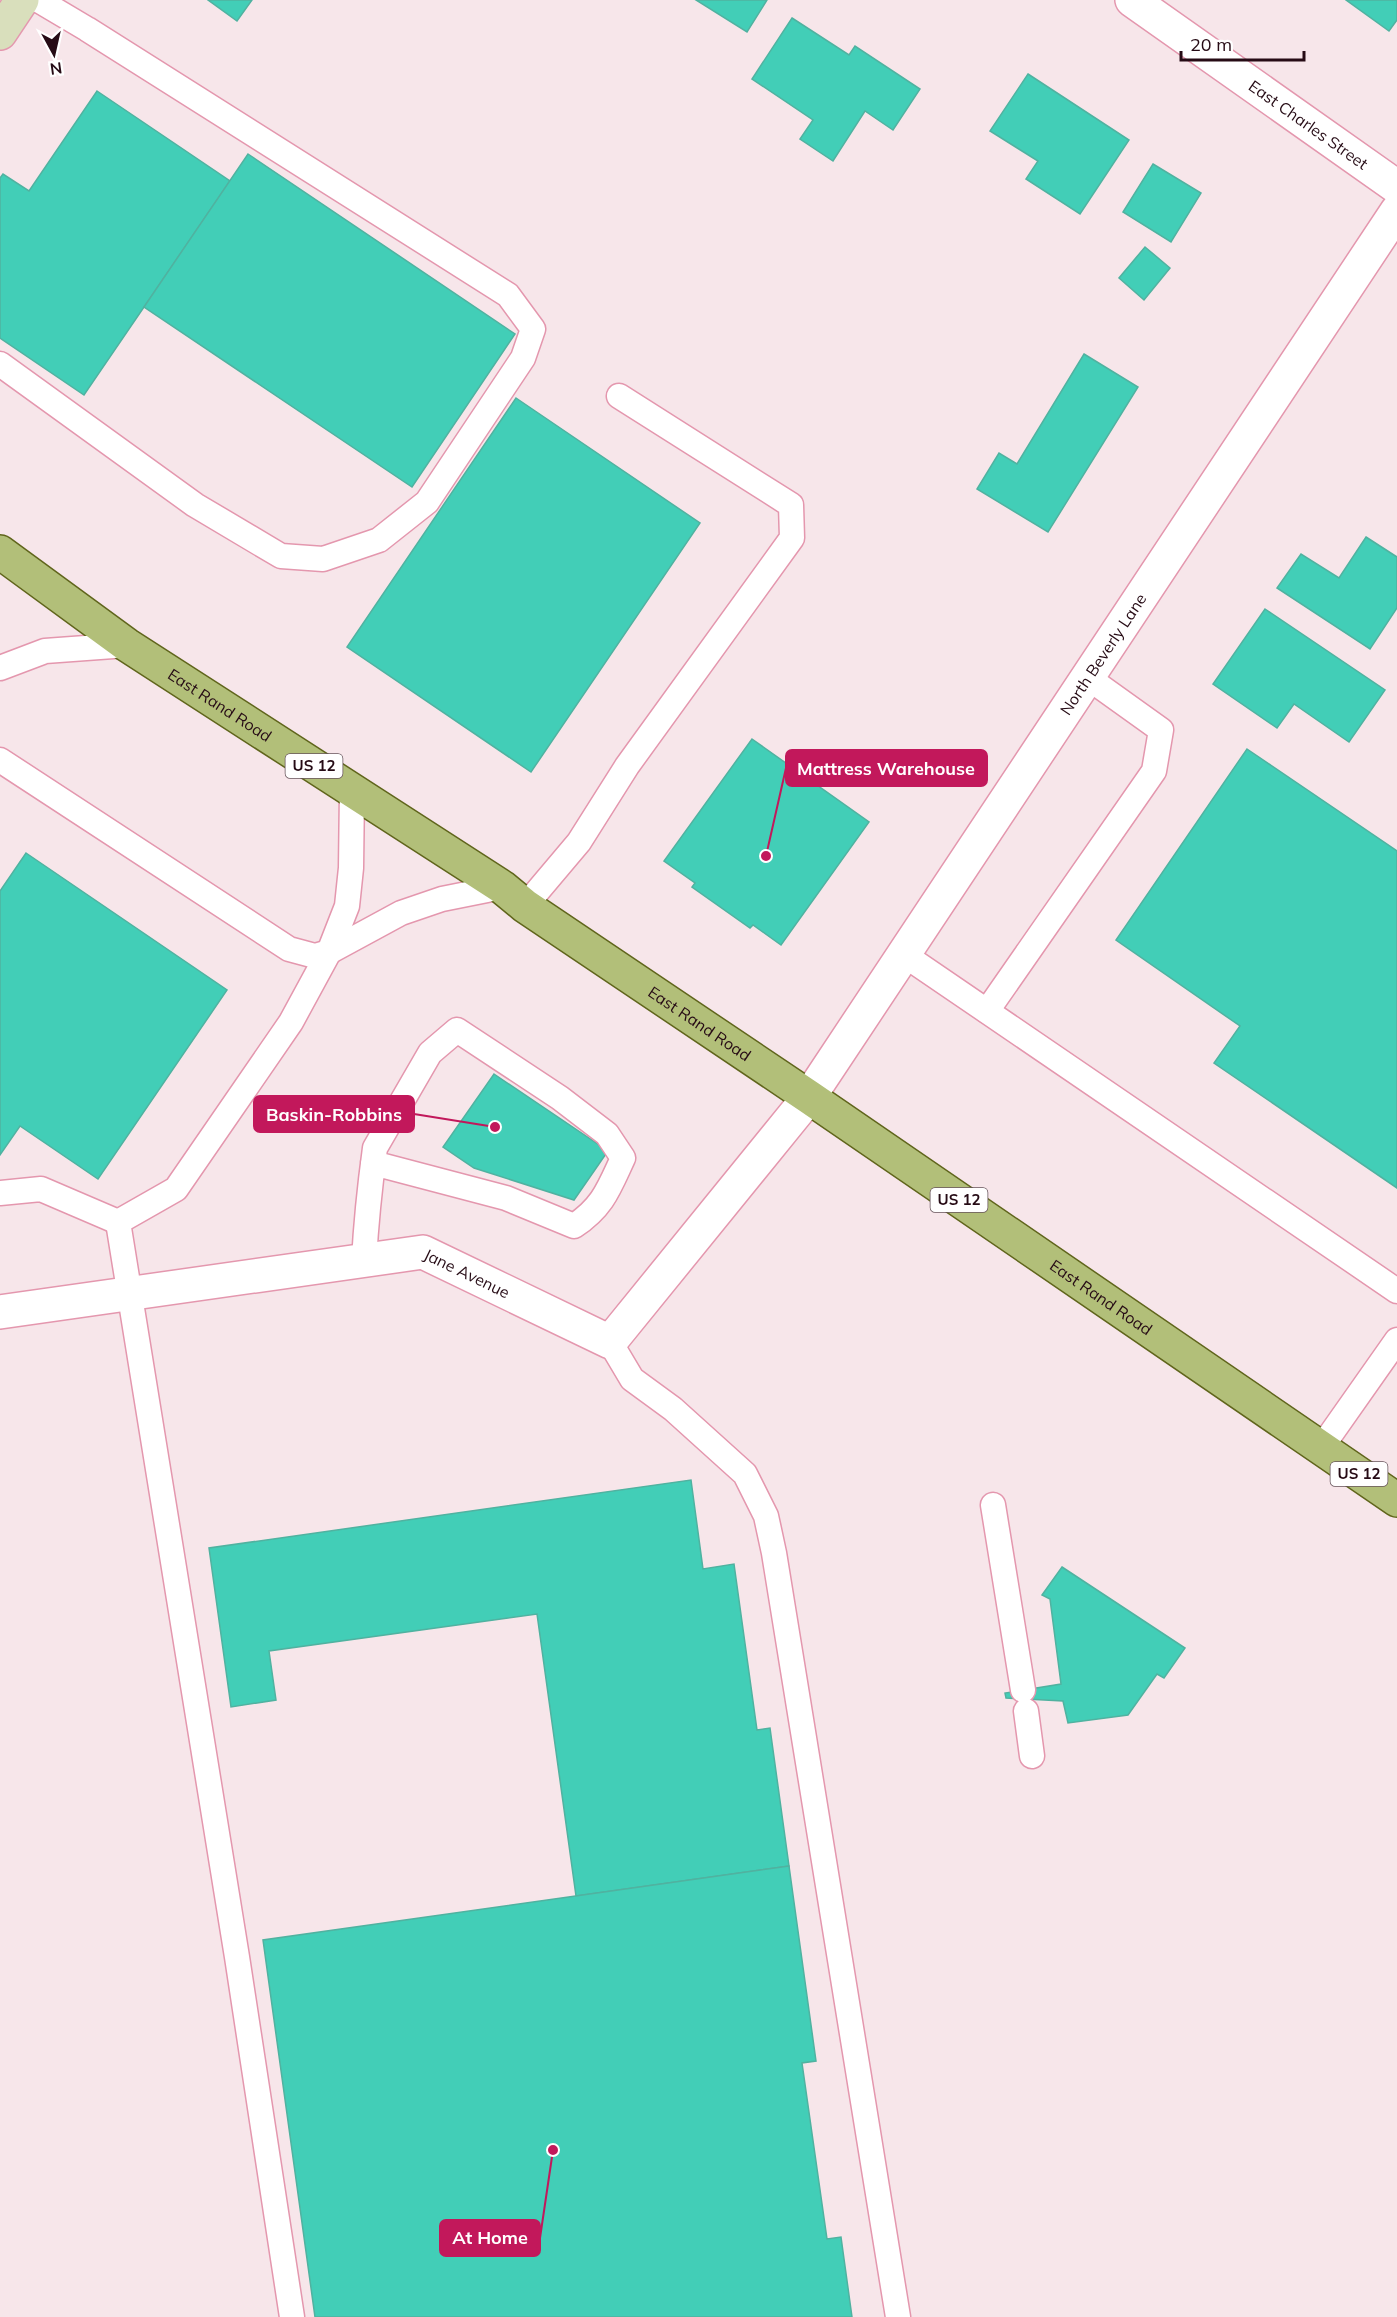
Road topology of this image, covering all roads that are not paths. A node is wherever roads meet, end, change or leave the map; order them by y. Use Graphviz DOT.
graph roads {
  1 [pos="22,0"];
  2 [pos="38,0"];
  3 [pos="1132,0"];
  4 [pos="0,33"];
  5 [pos="1397,187"];
  6 [pos="1397,211"];
  7 [pos="0,364"];
  8 [pos="619,396"];
  9 [pos="0,552"];
  10 [pos="127,645"];
  11 [pos="0,668"];
  12 [pos="1087,678"];
  13 [pos="0,760"];
  14 [pos="352,790"];
  15 [pos="513,896"];
  16 [pos="329,952"];
  17 [pos="903,954"];
  18 [pos="987,1011"];
  19 [pos="808,1097"];
  20 [pos="373,1163"];
  21 [pos="0,1193"];
  22 [pos="118,1222"];
  23 [pos="364,1261"];
  24 [pos="1397,1291"];
  25 [pos="131,1293"];
  26 [pos="0,1312"];
  27 [pos="1397,1340"];
  28 [pos="609,1342"];
  29 [pos="1321,1448"];
  30 [pos="1397,1500"];
  31 [pos="993,1505"];
  32 [pos="1032,1756"];
  33 [pos="292,2317"];
  34 [pos="898,2317"];
  1 -- 4 [label="street"];
  2 -- 7 [label="lane"];
  3 -- 5 [label="street, East Charles Street"];
  6 -- 12 [label="street, North Beverly Lane"];
  8 -- 15 [label="lane"];
  9 -- 10 [label="main road, East Rand Road / US 12"];
  10 -- 11 [label="lane"];
  10 -- 14 [label="main road, East Rand Road / US 12"];
  12 -- 17 [label="street, North Beverly Lane"];
  12 -- 18 [label="lane"];
  13 -- 16 [label="lane"];
  14 -- 15 [label="main road, East Rand Road / US 12"];
  14 -- 16 [label="lane"];
  15 -- 16 [label="lane"];
  15 -- 19 [label="main road, East Rand Road / US 12"];
  16 -- 22 [label="lane"];
  17 -- 18 [label="lane"];
  17 -- 19 [label="street, North Beverly Lane"];
  18 -- 24 [label="lane"];
  19 -- 28 [label="street"];
  19 -- 29 [label="main road, East Rand Road / US 12"];
  20 -- 20 [label="lane"];
  20 -- 23 [label="lane"];
  21 -- 22 [label="lane"];
  22 -- 25 [label="lane"];
  23 -- 25 [label="street, Jane Avenue"];
  23 -- 28 [label="street, Jane Avenue"];
  25 -- 26 [label="street, Jane Avenue"];
  25 -- 33 [label="lane"];
  27 -- 29 [label="lane"];
  28 -- 34 [label="lane"];
  29 -- 30 [label="main road, East Rand Road / US 12"];
  31 -- 32 [label="lane"];
}
